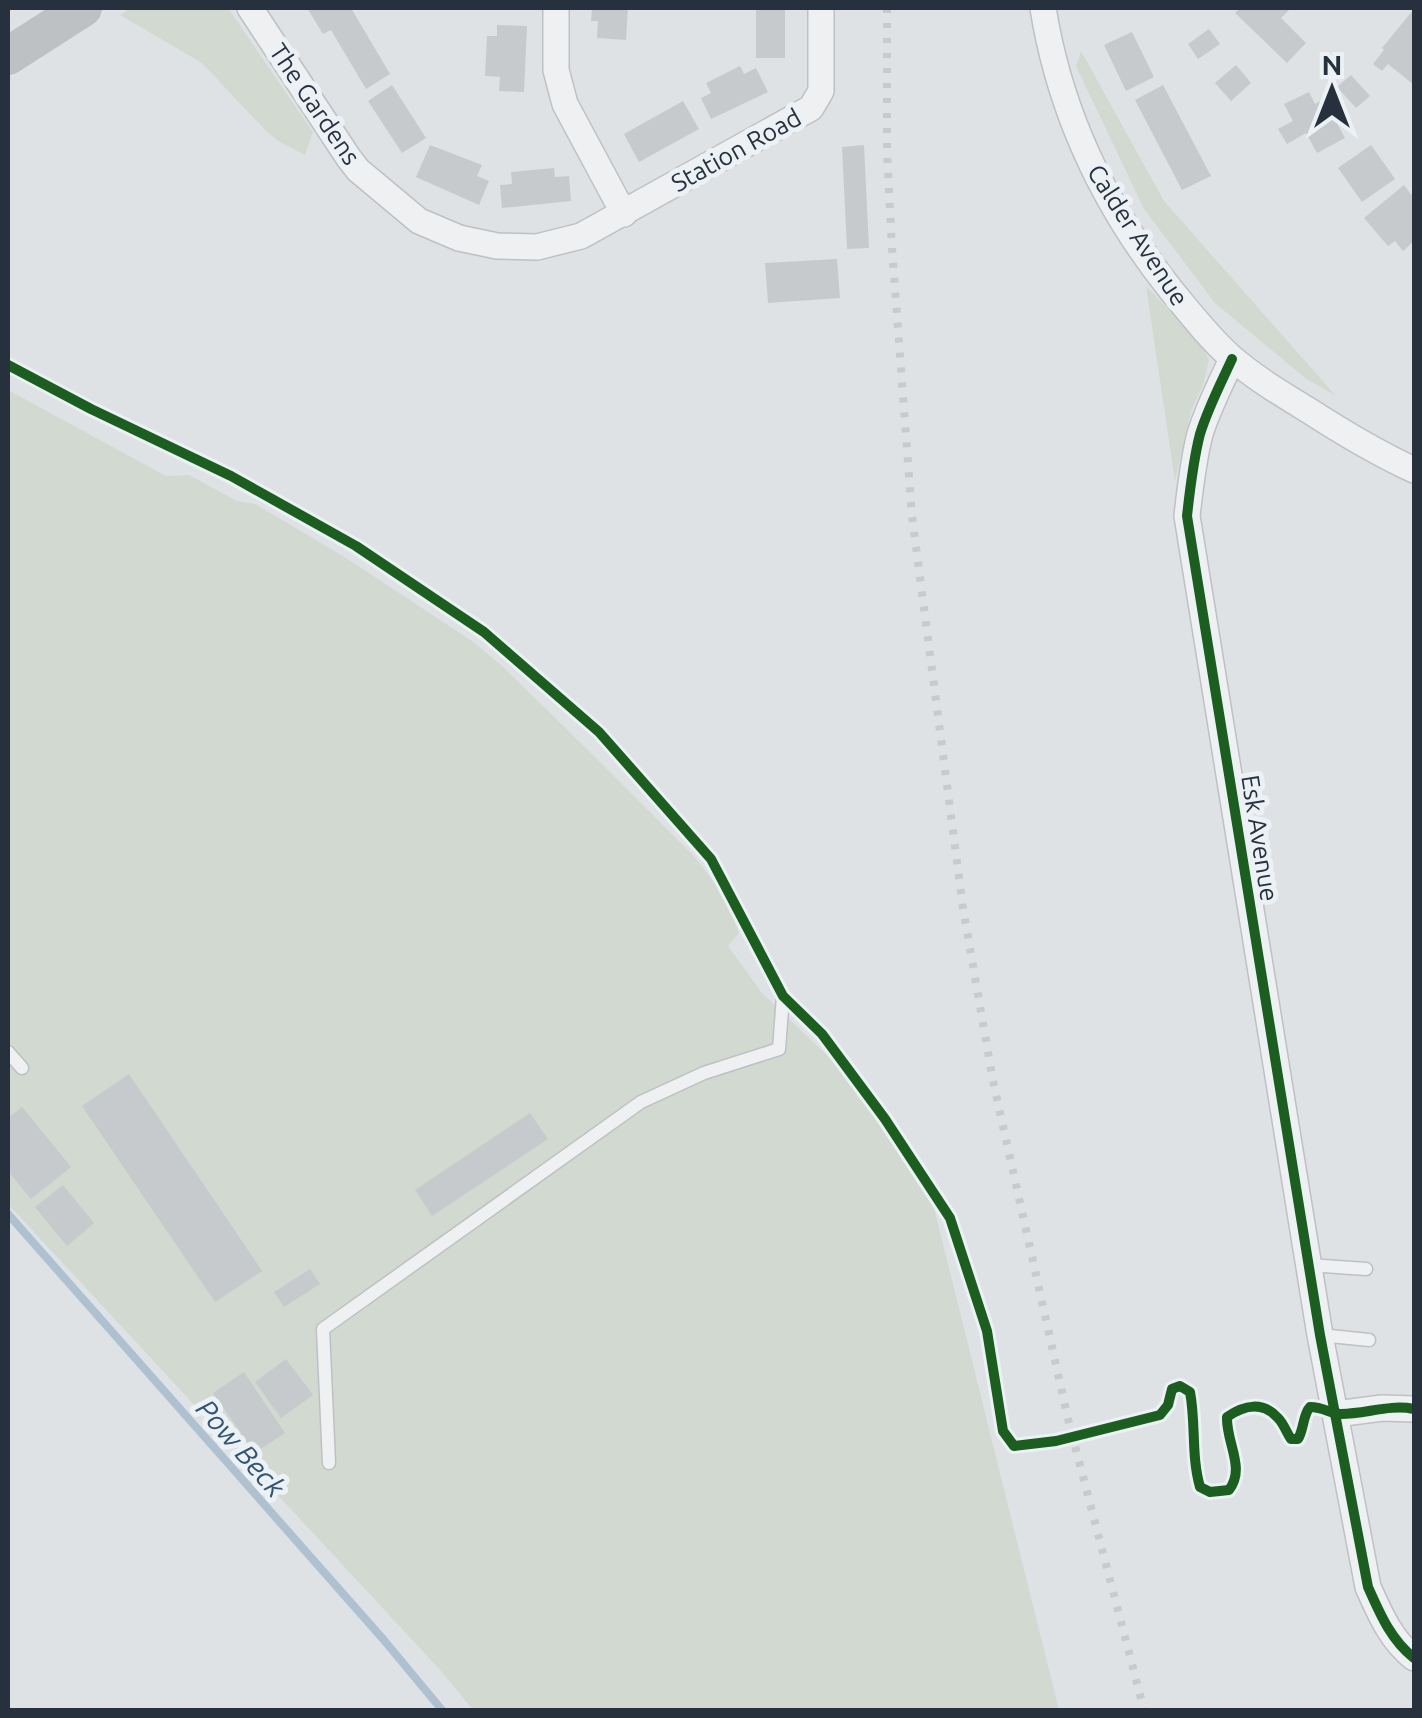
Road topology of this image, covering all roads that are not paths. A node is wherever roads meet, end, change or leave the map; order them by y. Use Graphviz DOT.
graph roads {
  1 [pos="83,8"];
  2 [pos="250,8"];
  3 [pos="556,8"];
  4 [pos="821,8"];
  5 [pos="1043,8"];
  6 [pos="8,56"];
  7 [pos="624,214"];
  8 [pos="1232,359"];
  9 [pos="8,365"];
  10 [pos="1414,470"];
  11 [pos="8,1052"];
  12 [pos="22,1068"];
  13 [pos="1309,1265"];
  14 [pos="1366,1269"];
  15 [pos="1320,1332"];
  16 [pos="1369,1340"];
  17 [pos="1414,1409"];
  18 [pos="1336,1414"];
  19 [pos="329,1463"];
  20 [pos="1414,1658"];
  1 -- 6 [label="street"];
  2 -- 7 [label="street, The Gardens"];
  3 -- 7 [label="street"];
  4 -- 7 [label="street, Station Road"];
  5 -- 8 [label="street, Calder Avenue"];
  8 -- 10 [label="street, Calder Avenue"];
  8 -- 13 [label="street, Esk Avenue"];
  9 -- 19 [label="lane"];
  11 -- 12 [label="lane"];
  13 -- 14 [label="lane"];
  13 -- 15 [label="street, Esk Avenue"];
  15 -- 16 [label="lane"];
  15 -- 18 [label="street, Esk Avenue"];
  17 -- 18 [label="street"];
  18 -- 20 [label="street"];
}
